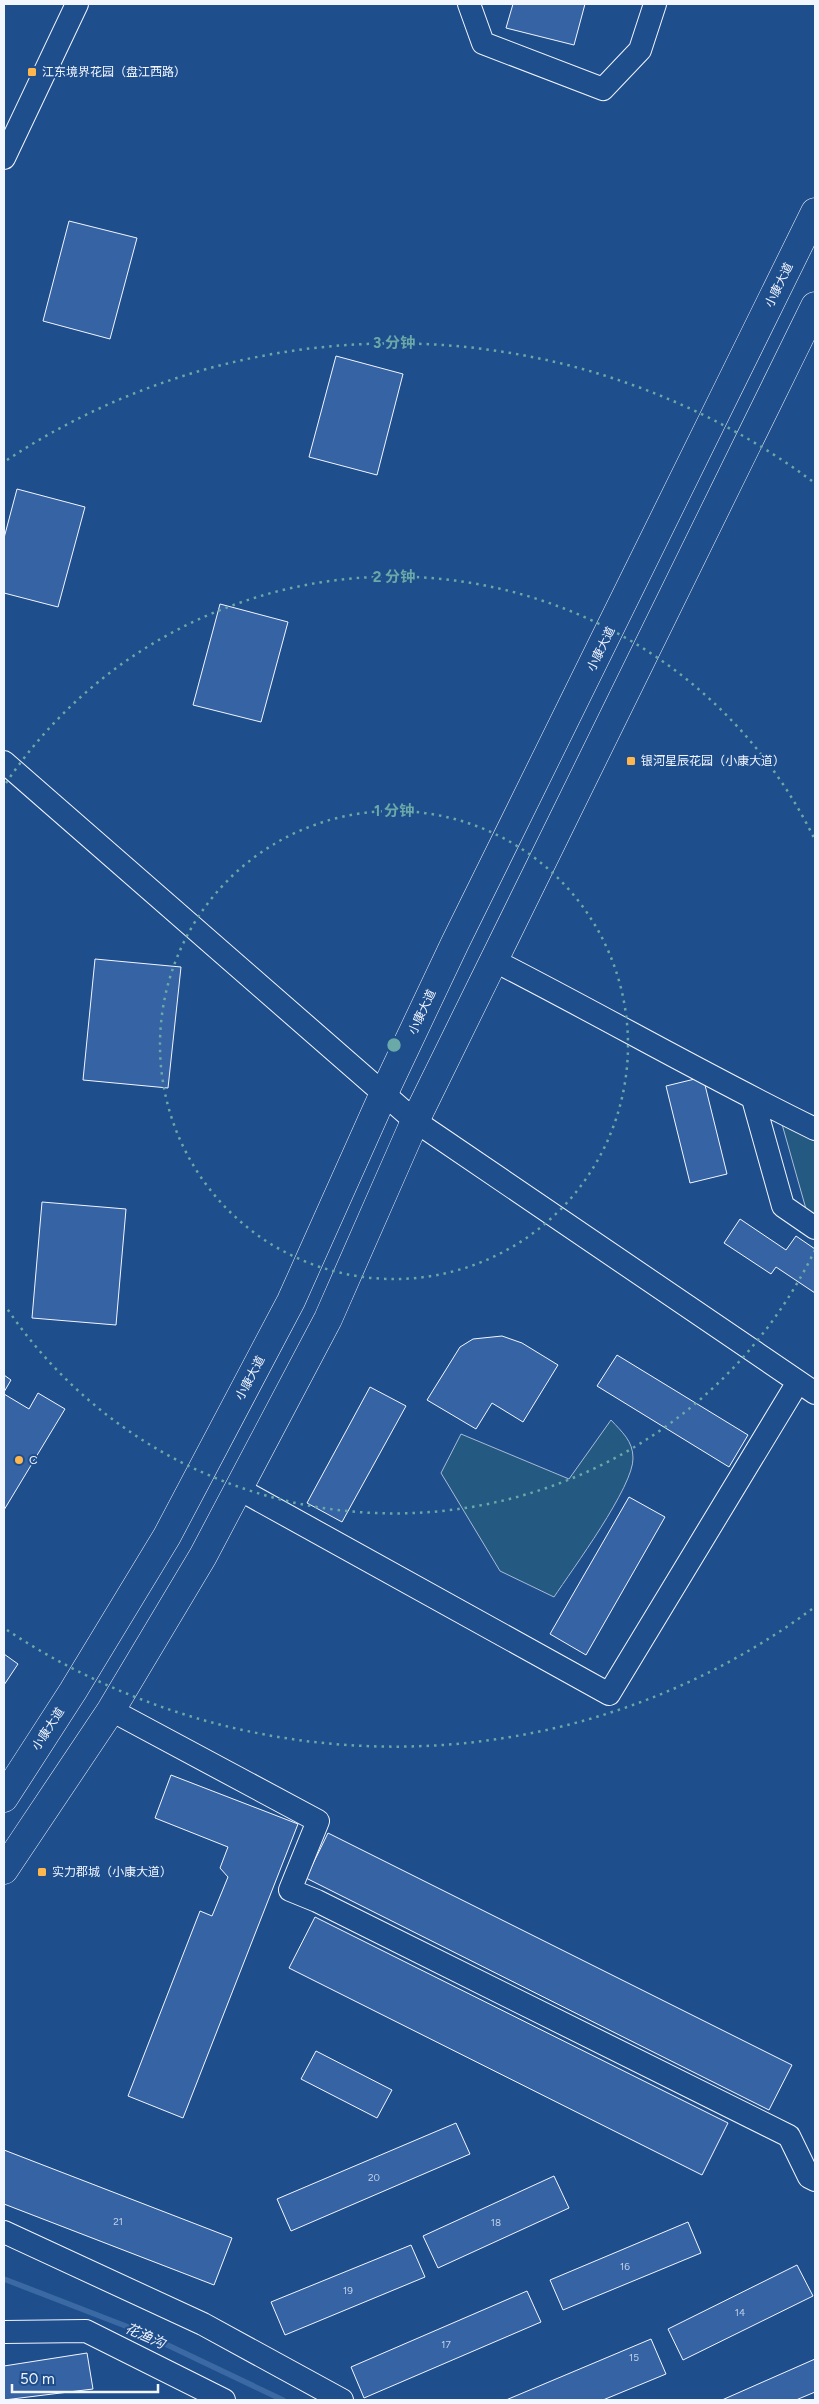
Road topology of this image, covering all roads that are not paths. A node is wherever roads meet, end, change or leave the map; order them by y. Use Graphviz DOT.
graph roads {
  1 [pos="77,4"];
  2 [pos="469,4"];
  3 [pos="655,4"];
  4 [pos="4,158"];
  5 [pos="815,212"];
  6 [pos="815,306"];
  7 [pos="4,762"];
  8 [pos="493,960"];
  9 [pos="384,1093"];
  10 [pos="753,1099"];
  11 [pos="415,1121"];
  12 [pos="815,1129"];
  13 [pos="815,1228"];
  14 [pos="807,1387"];
  15 [pos="239,1490"];
  16 [pos="111,1710"];
  17 [pos="4,1798"];
  18 [pos="4,1870"];
  19 [pos="815,2180"];
  20 [pos="4,2232"];
  21 [pos="5,2327"];
  22 [pos="224,2400"];
  23 [pos="342,2400"];
  1 -- 4 [label="street"];
  2 -- 3 [label="street"];
  5 -- 9 [label="main road, 小康大道"];
  6 -- 8 [label="main road"];
  7 -- 9 [label="street"];
  8 -- 10 [label="street"];
  8 -- 11 [label="main road"];
  9 -- 11 [label="street"];
  9 -- 17 [label="main road, 小康大道"];
  10 -- 12 [label="street"];
  10 -- 13 [label="street"];
  11 -- 14 [label="street"];
  11 -- 15 [label="main road"];
  14 -- 15 [label="street"];
  15 -- 16 [label="main road"];
  16 -- 18 [label="main road"];
  16 -- 19 [label="street"];
  20 -- 23 [label="street"];
  21 -- 22 [label="street"];
}
